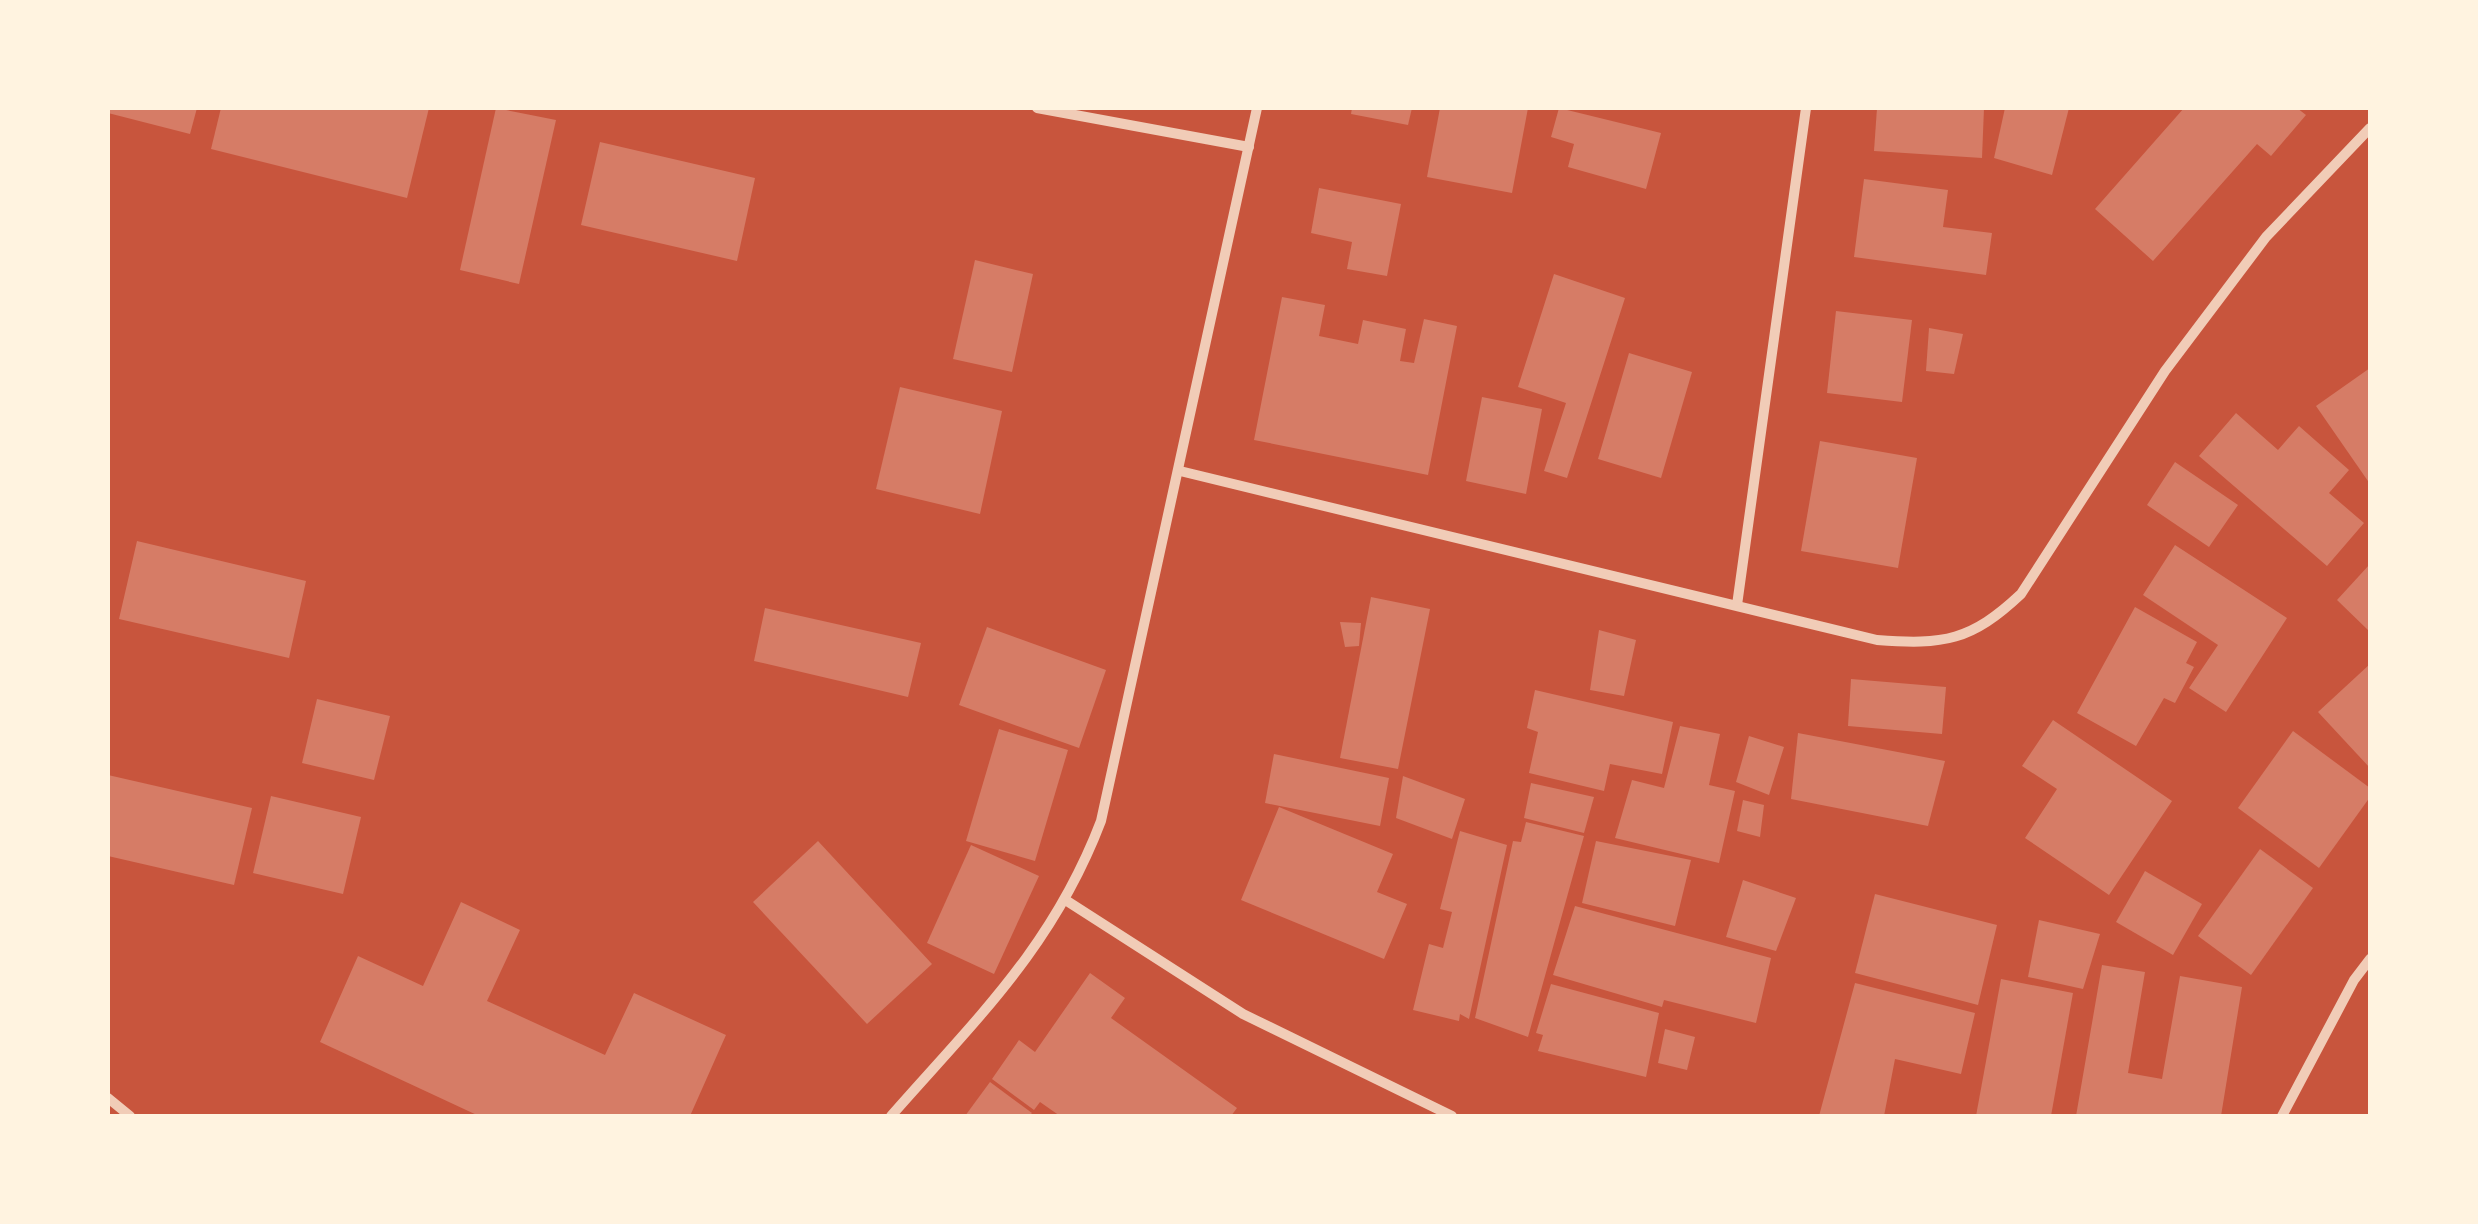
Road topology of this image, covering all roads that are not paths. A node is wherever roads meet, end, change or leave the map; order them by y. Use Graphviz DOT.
graph roads {
  1 [pos="1037,108"];
  2 [pos="1258,108"];
  3 [pos="1806,108"];
  4 [pos="2370,128"];
  5 [pos="1249,148"];
  6 [pos="1180,470"];
  7 [pos="1737,605"];
  8 [pos="1066,901"];
  9 [pos="2370,959"];
  10 [pos="108,1098"];
  11 [pos="130,1116"];
  12 [pos="891,1116"];
  13 [pos="1452,1116"];
  14 [pos="2282,1116"];
  1 -- 5 [label="street"];
  2 -- 5 [label="street"];
  3 -- 7 [label="street"];
  4 -- 7 [label="street"];
  5 -- 6 [label="street"];
  6 -- 7 [label="street"];
  6 -- 8 [label="street"];
  8 -- 12 [label="street"];
  8 -- 13 [label="street"];
  9 -- 14 [label="street"];
  10 -- 11 [label="street"];
}
